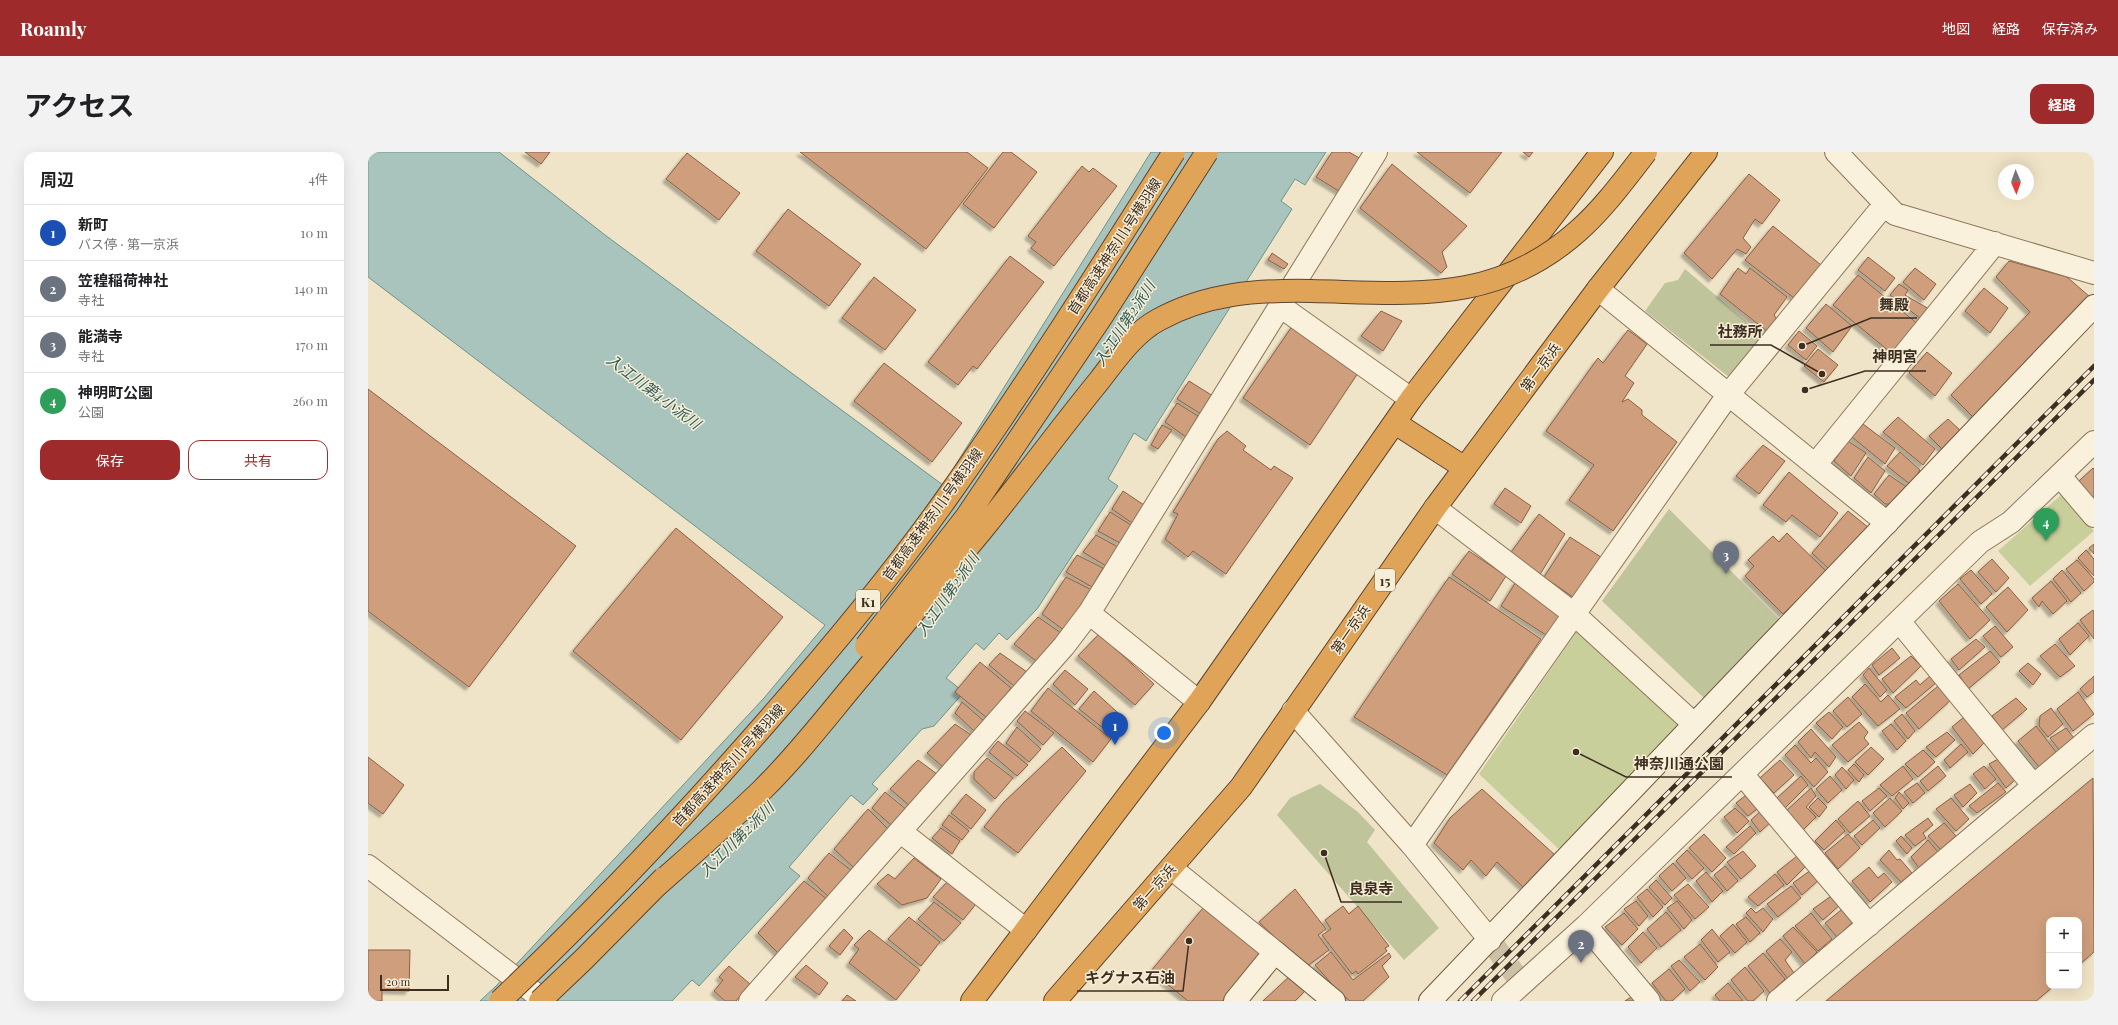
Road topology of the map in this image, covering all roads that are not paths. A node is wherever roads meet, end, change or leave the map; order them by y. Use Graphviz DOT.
graph roads {
  1 [pos="1174,152"];
  2 [pos="1208,152"];
  3 [pos="1376,152"];
  4 [pos="1602,152"];
  5 [pos="1646,152"];
  6 [pos="1706,152"];
  7 [pos="1836,152"];
  8 [pos="1885,204"];
  9 [pos="1995,243"];
  10 [pos="2094,274"];
  11 [pos="1598,289"];
  12 [pos="1280,306"];
  13 [pos="2094,306"];
  14 [pos="1728,395"];
  15 [pos="1411,399"];
  16 [pos="1394,423"];
  17 [pos="2094,442"];
  18 [pos="1815,465"];
  19 [pos="1465,468"];
  20 [pos="2060,476"];
  21 [pos="1435,508"];
  22 [pos="2094,516"];
  23 [pos="1887,524"];
  24 [pos="1089,614"];
  25 [pos="1574,614"];
  26 [pos="1899,621"];
  27 [pos="1199,702"];
  28 [pos="1293,711"];
  29 [pos="1694,724"];
  30 [pos="2094,735"];
  31 [pos="1742,774"];
  32 [pos="2033,785"];
  33 [pos="901,832"];
  34 [pos="1412,845"];
  35 [pos="368,866"];
  36 [pos="1171,868"];
  37 [pos="654,888"];
  38 [pos="1869,925"];
  39 [pos="1586,926"];
  40 [pos="1026,930"];
  41 [pos="1490,940"];
  42 [pos="1275,952"];
  43 [pos="500,1001"];
  44 [pos="540,1001"];
  45 [pos="545,1001"];
  46 [pos="750,1001"];
  47 [pos="972,1001"];
  48 [pos="1057,1001"];
  49 [pos="1235,1001"];
  50 [pos="1334,1001"];
  51 [pos="1430,1001"];
  52 [pos="1503,1001"];
  53 [pos="1649,1001"];
  54 [pos="1778,1001"];
  1 -- 43 [label="highway, 首都高速神奈川1号横羽線 / K1, bridge"];
  2 -- 37 [label="highway, 首都高速神奈川1号横羽線 / K1, bridge"];
  3 -- 12 [label="street"];
  4 -- 15 [label="highway"];
  5 -- 37 [label="highway, bridge"];
  6 -- 11 [label="highway, 第一京浜 / 15"];
  7 -- 8 [label="street"];
  8 -- 9 [label="street"];
  8 -- 14 [label="street"];
  9 -- 10 [label="street"];
  9 -- 18 [label="street"];
  11 -- 14 [label="street"];
  11 -- 19 [label="highway, 第一京浜 / 15"];
  12 -- 15 [label="street"];
  12 -- 24 [label="street"];
  13 -- 23 [label="street"];
  14 -- 18 [label="street"];
  14 -- 25 [label="street"];
  15 -- 16 [label="highway"];
  16 -- 19 [label="highway"];
  16 -- 27 [label="highway"];
  17 -- 20 [label="street"];
  18 -- 23 [label="street"];
  19 -- 21 [label="highway, 第一京浜 / 15"];
  20 -- 22 [label="street"];
  20 -- 26 [label="street"];
  21 -- 25 [label="street"];
  21 -- 28 [label="highway, 第一京浜 / 15"];
  23 -- 29 [label="street"];
  24 -- 27 [label="street"];
  24 -- 33 [label="street"];
  25 -- 29 [label="street"];
  25 -- 34 [label="street"];
  26 -- 31 [label="street"];
  26 -- 32 [label="street"];
  27 -- 40 [label="highway"];
  28 -- 34 [label="street"];
  28 -- 36 [label="highway, 第一京浜 / 15"];
  29 -- 41 [label="street"];
  30 -- 32 [label="street"];
  31 -- 38 [label="street"];
  31 -- 39 [label="street"];
  32 -- 38 [label="street"];
  33 -- 40 [label="street"];
  33 -- 46 [label="street"];
  34 -- 41 [label="street"];
  35 -- 45 [label="street, bridge"];
  36 -- 42 [label="street"];
  36 -- 48 [label="highway, 第一京浜 / 15"];
  37 -- 44 [label="highway, 首都高速神奈川1号横羽線 / K1, bridge"];
  38 -- 54 [label="street"];
  39 -- 52 [label="street"];
  39 -- 53 [label="street"];
  40 -- 47 [label="highway"];
  41 -- 51 [label="street"];
  42 -- 49 [label="street"];
  42 -- 50 [label="street"];
}
